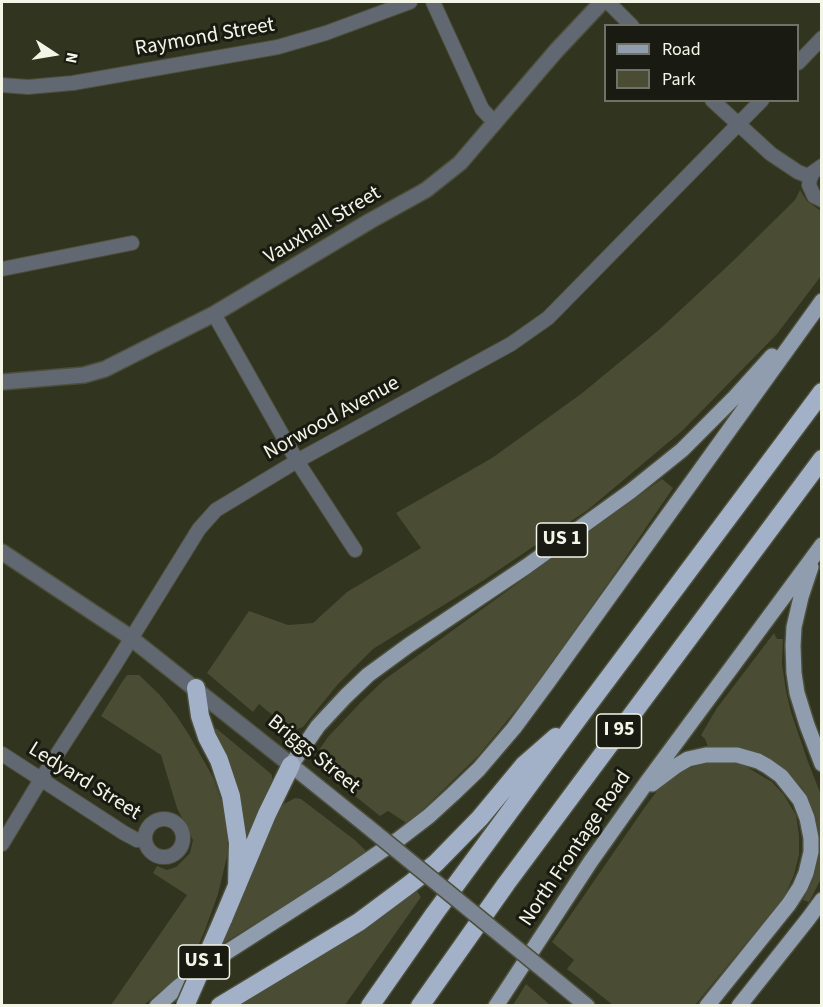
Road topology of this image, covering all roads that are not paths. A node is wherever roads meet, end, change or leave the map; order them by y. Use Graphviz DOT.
graph roads {
  1 [pos="410,2"];
  2 [pos="433,2"];
  3 [pos="602,2"];
  4 [pos="608,2"];
  5 [pos="630,24"];
  6 [pos="822,38"];
  7 [pos="799,62"];
  8 [pos="2,85"];
  9 [pos="714,102"];
  10 [pos="760,102"];
  11 [pos="495,123"];
  12 [pos="739,125"];
  13 [pos="822,166"];
  14 [pos="811,177"];
  15 [pos="822,200"];
  16 [pos="132,243"];
  17 [pos="2,269"];
  18 [pos="822,301"];
  19 [pos="214,314"];
  20 [pos="2,382"];
  21 [pos="822,392"];
  22 [pos="822,459"];
  23 [pos="297,461"];
  24 [pos="822,545"];
  25 [pos="355,550"];
  26 [pos="2,552"];
  27 [pos="132,638"];
  28 [pos="196,688"];
  29 [pos="580,716"];
  30 [pos="2,754"];
  31 [pos="822,764"];
  32 [pos="291,765"];
  33 [pos="41,779"];
  34 [pos="632,802"];
  35 [pos="145,840"];
  36 [pos="2,844"];
  37 [pos="237,886"];
  38 [pos="822,900"];
  39 [pos="157,1005"];
  40 [pos="185,1005"];
  41 [pos="220,1005"];
  42 [pos="370,1005"];
  43 [pos="420,1005"];
  44 [pos="496,1005"];
  45 [pos="587,1005"];
  46 [pos="707,1005"];
  47 [pos="739,1005"];
  1 -- 8 [label="street, Raymond Street"];
  2 -- 11 [label="street"];
  3 -- 11 [label="street, Vauxhall Street"];
  4 -- 5 [label="street"];
  6 -- 7 [label="street"];
  9 -- 12 [label="street"];
  10 -- 12 [label="street, Norwood Avenue"];
  11 -- 19 [label="street, Vauxhall Street"];
  12 -- 14 [label="street"];
  12 -- 23 [label="street, Norwood Avenue"];
  13 -- 14 [label="street"];
  14 -- 15 [label="street"];
  16 -- 17 [label="street"];
  18 -- 32 [label="main road, US 1"];
  18 -- 39 [label="main road"];
  19 -- 20 [label="street, Vauxhall Street"];
  19 -- 23 [label="street"];
  21 -- 29 [label="highway, I 95"];
  22 -- 43 [label="highway, I 95"];
  23 -- 25 [label="street"];
  23 -- 27 [label="street, Norwood Avenue"];
  24 -- 31 [label="main road"];
  24 -- 34 [label="main road, North Frontage Road"];
  26 -- 27 [label="street, Briggs Street"];
  27 -- 28 [label="street, Briggs Street"];
  27 -- 33 [label="street, Norwood Avenue"];
  28 -- 32 [label="street, Briggs Street"];
  28 -- 37 [label="highway"];
  29 -- 41 [label="highway"];
  29 -- 42 [label="highway, I 95"];
  30 -- 33 [label="street, Ledyard Street"];
  32 -- 37 [label="highway, US 1"];
  32 -- 45 [label="main road, Briggs Street, bridge"];
  33 -- 35 [label="street, Ledyard Street"];
  33 -- 36 [label="street, Norwood Avenue"];
  34 -- 44 [label="main road, North Frontage Road"];
  34 -- 46 [label="main road"];
  37 -- 40 [label="highway, US 1, bridge"];
  38 -- 47 [label="main road"];
}
